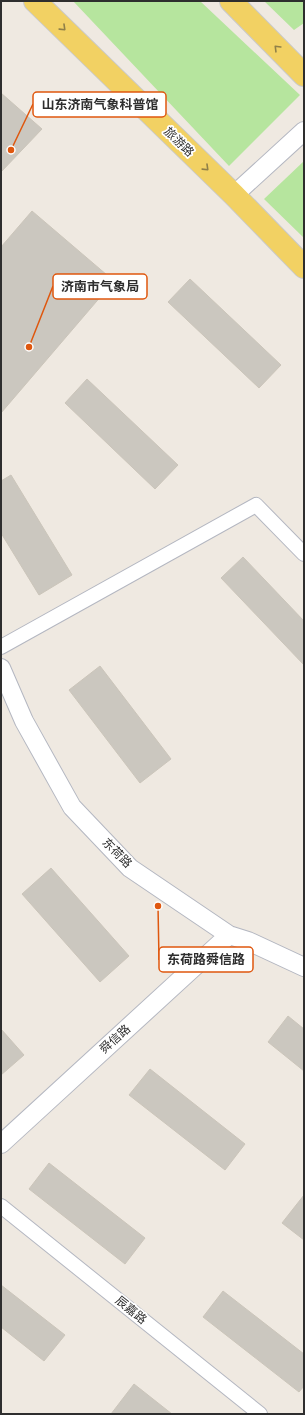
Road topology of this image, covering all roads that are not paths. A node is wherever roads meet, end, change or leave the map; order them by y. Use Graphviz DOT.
graph roads {
  1 [pos="35,1"];
  2 [pos="231,1"];
  3 [pos="304,75"];
  4 [pos="304,131"];
  5 [pos="234,195"];
  6 [pos="304,267"];
  7 [pos="304,554"];
  8 [pos="1,647"];
  9 [pos="1,668"];
  10 [pos="229,935"];
  11 [pos="304,967"];
  12 [pos="1,1144"];
  13 [pos="1,1206"];
  14 [pos="260,1414"];
  1 -- 5 [label="main road, 旅游路, one-way"];
  3 -- 2 [label="main road, one-way"];
  4 -- 5 [label="street"];
  5 -- 6 [label="main road, 旅游路"];
  7 -- 8 [label="street"];
  9 -- 10 [label="street, 东荷路"];
  10 -- 11 [label="street, 东荷路"];
  10 -- 12 [label="street, 舜信路"];
  13 -- 14 [label="street, 辰嘉路"];
}
